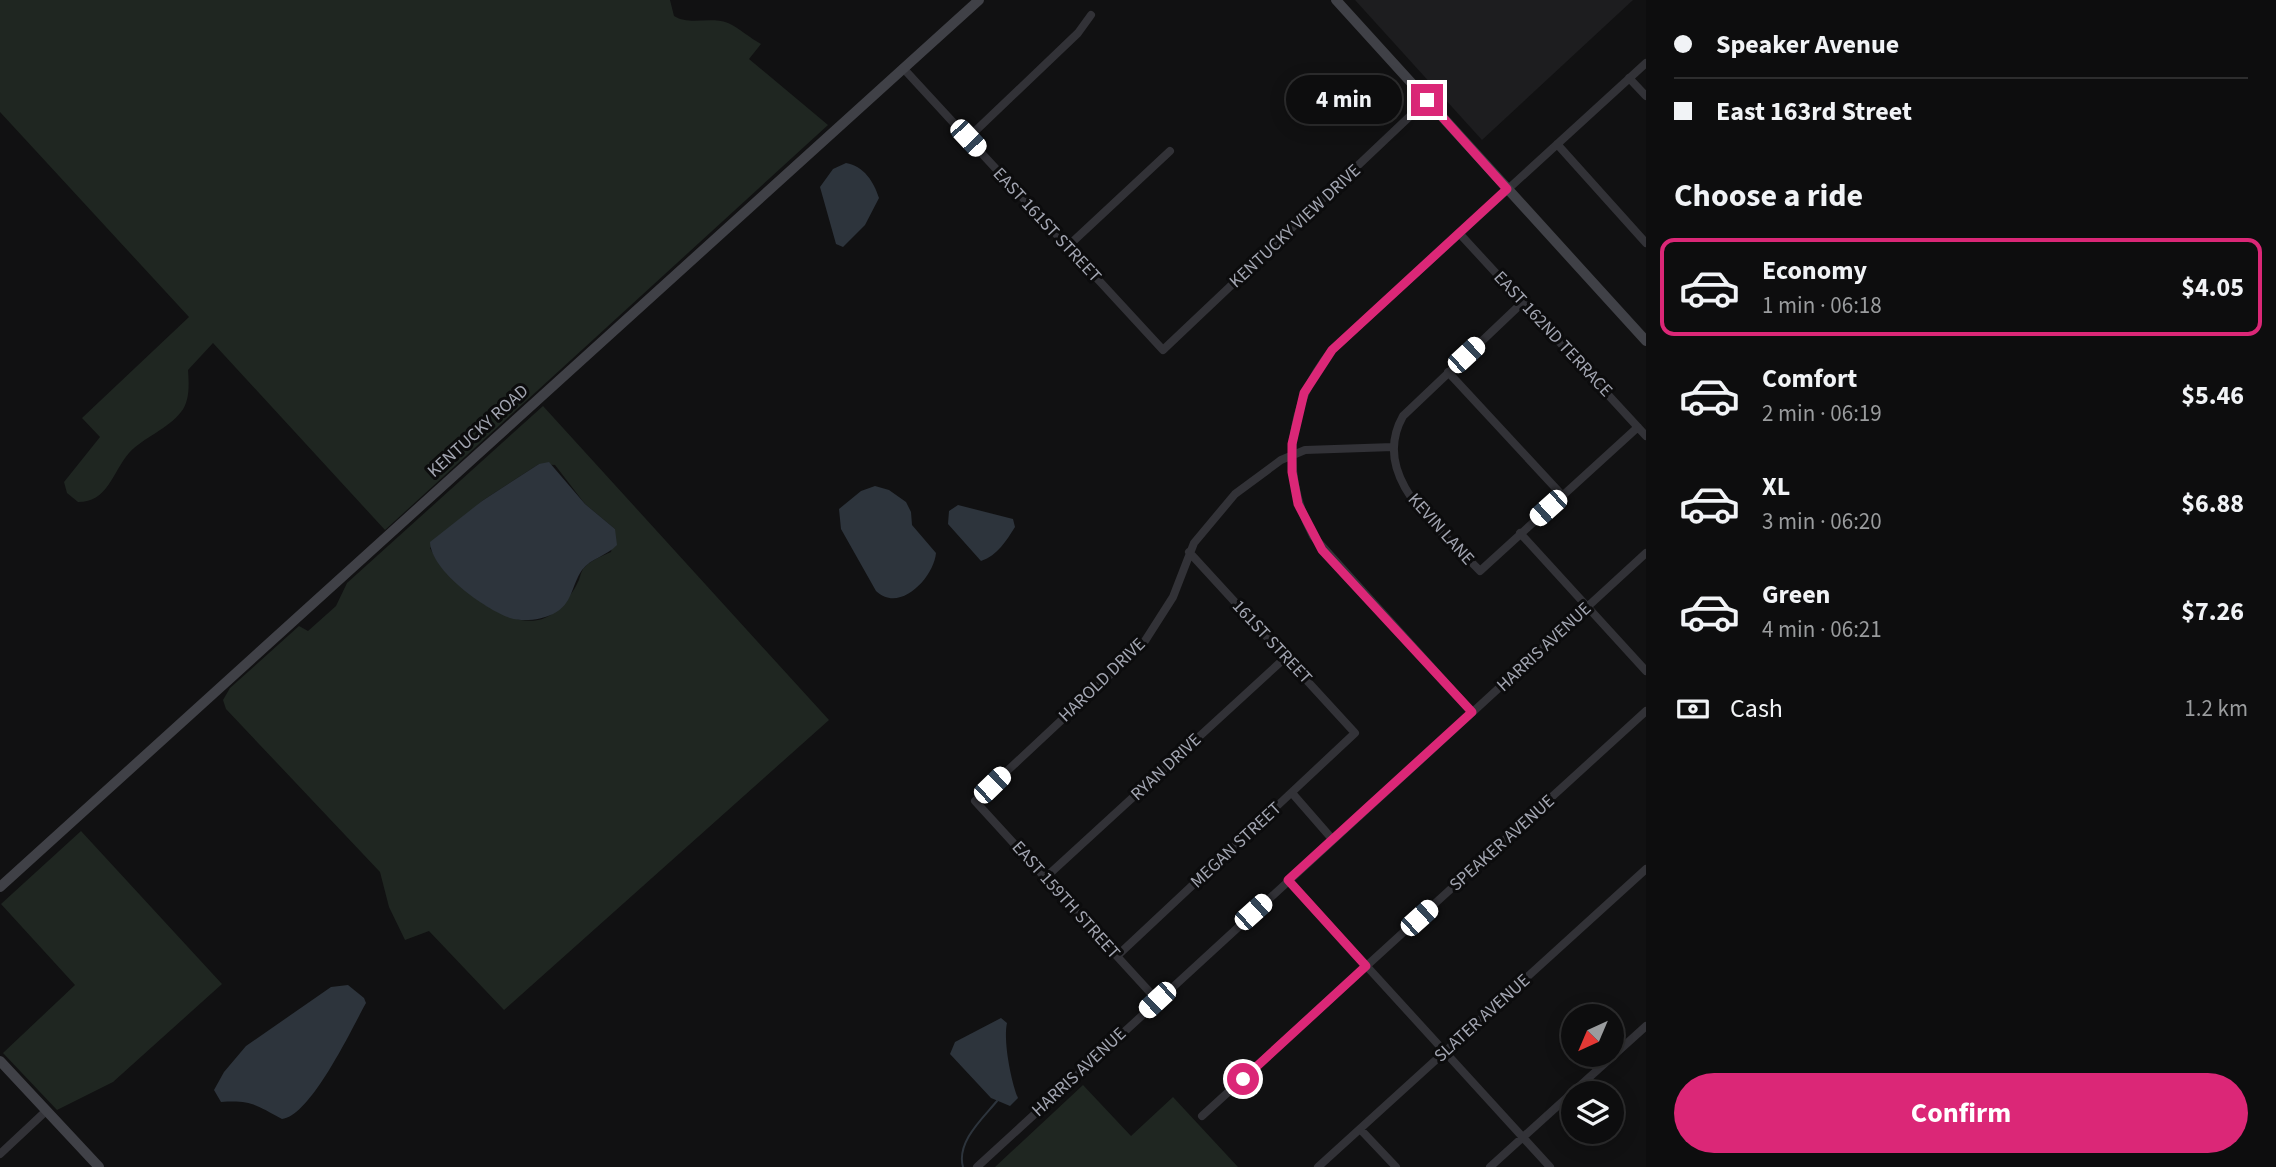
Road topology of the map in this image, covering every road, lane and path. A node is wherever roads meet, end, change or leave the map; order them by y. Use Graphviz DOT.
graph roads {
  1 [pos="979,0"];
  2 [pos="1336,0"];
  3 [pos="1091,15"];
  4 [pos="1646,63"];
  5 [pos="904,68"];
  6 [pos="1629,78"];
  7 [pos="1646,96"];
  8 [pos="1427,100"];
  9 [pos="968,138"];
  10 [pos="1557,144"];
  11 [pos="1170,151"];
  12 [pos="1507,189"];
  13 [pos="1459,233"];
  14 [pos="1646,243"];
  15 [pos="1068,247"];
  16 [pos="1523,302"];
  17 [pos="1646,341"];
  18 [pos="1163,350"];
  19 [pos="1448,372"];
  20 [pos="1638,427"];
  21 [pos="1646,436"];
  22 [pos="1393,447"];
  23 [pos="1291,454"];
  24 [pos="1562,495"];
  25 [pos="1520,533"];
  26 [pos="1189,552"];
  27 [pos="1646,553"];
  28 [pos="1587,607"];
  29 [pos="1286,657"];
  30 [pos="1646,671"];
  31 [pos="1646,711"];
  32 [pos="1472,712"];
  33 [pos="1355,733"];
  34 [pos="1292,793"];
  35 [pos="975,801"];
  36 [pos="1333,840"];
  37 [pos="1646,869"];
  38 [pos="1046,877"];
  39 [pos="1288,880"];
  40 [pos="0,887"];
  41 [pos="1117,956"];
  42 [pos="1366,966"];
  43 [pos="1157,1000"];
  44 [pos="1646,1027"];
  45 [pos="1444,1052"];
  46 [pos="0,1061"];
  47 [pos="46,1111"];
  48 [pos="1202,1116"];
  49 [pos="1360,1129"];
  50 [pos="1523,1138"];
  51 [pos="0,1154"];
  52 [pos="99,1167"];
  53 [pos="977,1167"];
  54 [pos="1318,1167"];
  55 [pos="1396,1167"];
  56 [pos="1490,1167"];
  57 [pos="1550,1167"];
  1 -- 5 [label="street, KENTUCKY ROAD"];
  2 -- 8 [label="street"];
  3 -- 9 [label="street"];
  4 -- 6 [label="street"];
  5 -- 9 [label="street, EAST 161ST STREET"];
  5 -- 40 [label="street, KENTUCKY ROAD"];
  6 -- 7 [label="street"];
  6 -- 10 [label="street"];
  8 -- 12 [label="street"];
  8 -- 18 [label="street, KENTUCKY VIEW DRIVE"];
  9 -- 15 [label="street, EAST 161ST STREET"];
  10 -- 12 [label="street"];
  10 -- 14 [label="street"];
  11 -- 15 [label="street"];
  12 -- 13 [label="street"];
  12 -- 17 [label="street"];
  13 -- 16 [label="street, EAST 162ND TERRACE"];
  13 -- 23 [label="street"];
  15 -- 18 [label="street, EAST 161ST STREET"];
  16 -- 19 [label="street"];
  16 -- 20 [label="street, EAST 162ND TERRACE"];
  19 -- 22 [label="street"];
  19 -- 24 [label="street"];
  20 -- 21 [label="street, EAST 162ND TERRACE"];
  20 -- 24 [label="street"];
  22 -- 23 [label="street"];
  22 -- 25 [label="street, KEVIN LANE"];
  23 -- 26 [label="street, HAROLD DRIVE"];
  23 -- 32 [label="street"];
  24 -- 25 [label="street"];
  25 -- 28 [label="street"];
  26 -- 29 [label="street, 161ST STREET"];
  26 -- 35 [label="street, HAROLD DRIVE"];
  27 -- 28 [label="street, HARRIS AVENUE"];
  28 -- 30 [label="street"];
  28 -- 32 [label="street, HARRIS AVENUE"];
  29 -- 33 [label="street, 161ST STREET"];
  29 -- 38 [label="street, RYAN DRIVE"];
  31 -- 42 [label="street, SPEAKER AVENUE"];
  32 -- 36 [label="street, HARRIS AVENUE"];
  33 -- 34 [label="street, MEGAN STREET"];
  34 -- 36 [label="street"];
  34 -- 41 [label="street, MEGAN STREET"];
  35 -- 38 [label="street, EAST 159TH STREET"];
  36 -- 39 [label="street, HARRIS AVENUE"];
  37 -- 45 [label="street, SLATER AVENUE"];
  38 -- 41 [label="street, EAST 159TH STREET"];
  39 -- 42 [label="street"];
  39 -- 43 [label="street, HARRIS AVENUE"];
  41 -- 43 [label="street, EAST 159TH STREET"];
  42 -- 45 [label="street"];
  42 -- 48 [label="street, SPEAKER AVENUE"];
  43 -- 53 [label="street, HARRIS AVENUE"];
  44 -- 50 [label="street"];
  45 -- 49 [label="street, SLATER AVENUE"];
  45 -- 50 [label="street"];
  46 -- 47 [label="street"];
  47 -- 51 [label="street"];
  47 -- 52 [label="street"];
  49 -- 54 [label="street, SLATER AVENUE"];
  49 -- 55 [label="street"];
  50 -- 56 [label="street"];
  50 -- 57 [label="street"];
}
